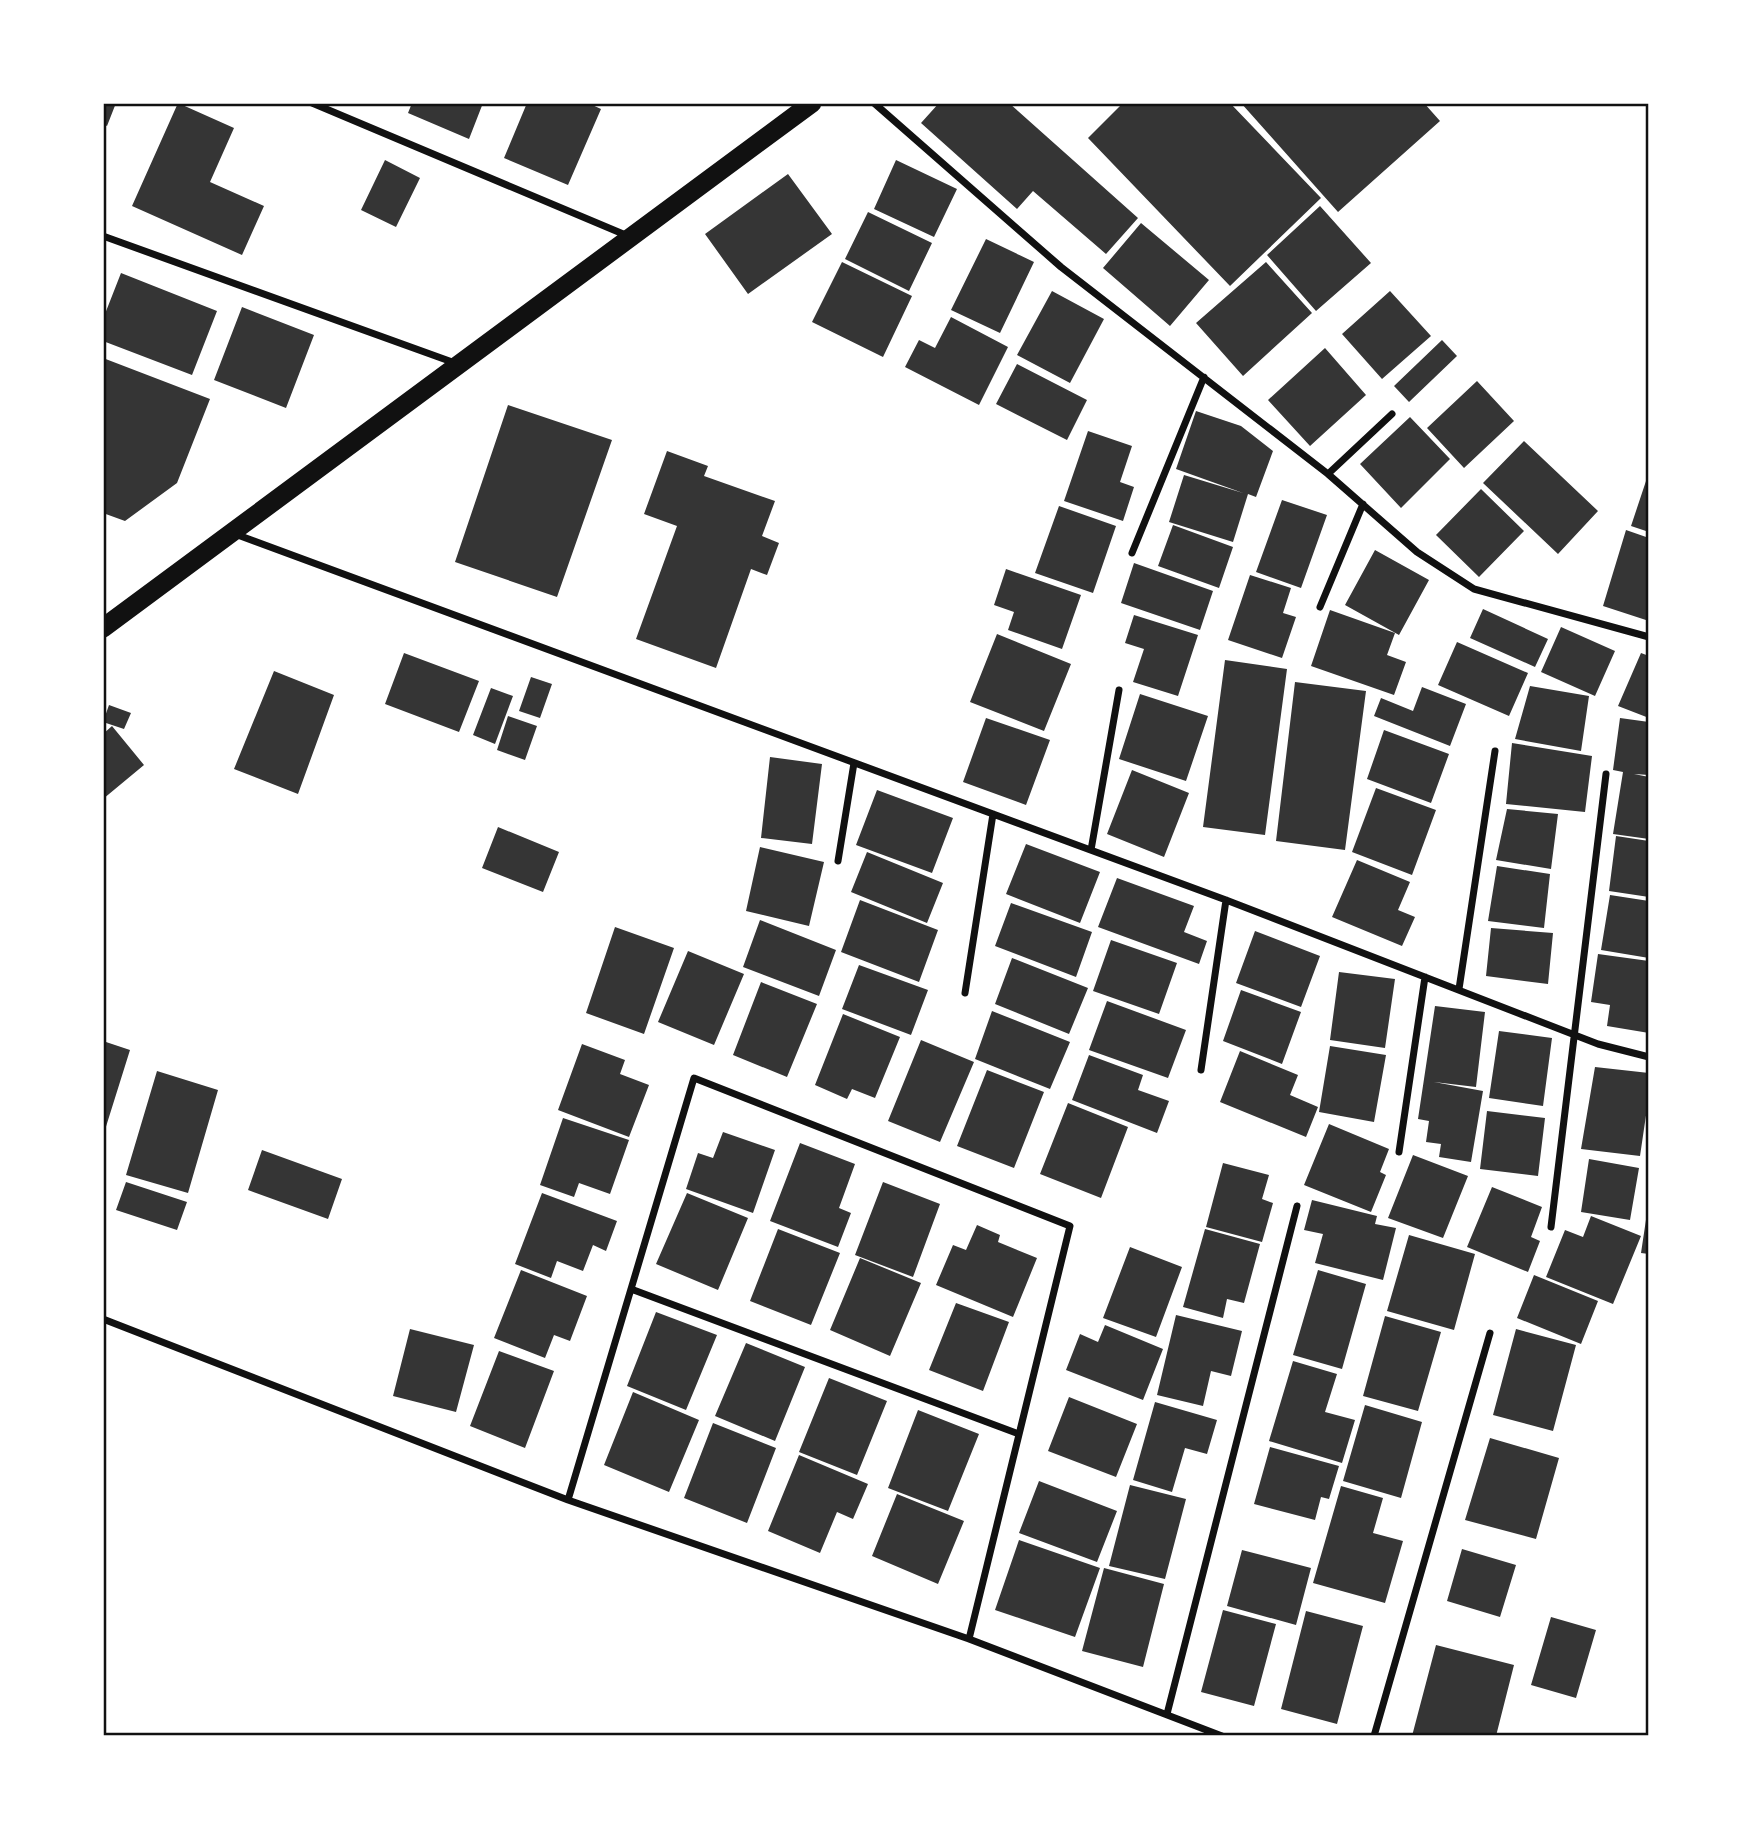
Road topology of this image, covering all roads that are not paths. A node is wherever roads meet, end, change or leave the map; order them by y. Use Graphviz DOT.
graph roads {
  1 [pos="312,103"];
  2 [pos="812,103"];
  3 [pos="874,103"];
  4 [pos="103,236"];
  5 [pos="632,237"];
  6 [pos="459,365"];
  7 [pos="1204,377"];
  8 [pos="1392,414"];
  9 [pos="1328,474"];
  10 [pos="1363,504"];
  11 [pos="233,533"];
  12 [pos="1132,553"];
  13 [pos="1320,607"];
  14 [pos="103,628"];
  15 [pos="1649,637"];
  16 [pos="1119,690"];
  17 [pos="1495,751"];
  18 [pos="854,763"];
  19 [pos="1606,774"];
  20 [pos="993,814"];
  21 [pos="1091,850"];
  22 [pos="838,861"];
  23 [pos="1226,900"];
  24 [pos="1425,977"];
  25 [pos="1459,989"];
  26 [pos="965,993"];
  27 [pos="1575,1035"];
  28 [pos="1649,1057"];
  29 [pos="1201,1070"];
  30 [pos="1399,1152"];
  31 [pos="1297,1206"];
  32 [pos="1551,1227"];
  33 [pos="631,1289"];
  34 [pos="103,1319"];
  35 [pos="1490,1333"];
  36 [pos="1020,1434"];
  37 [pos="568,1500"];
  38 [pos="969,1639"];
  39 [pos="1167,1714"];
  40 [pos="1222,1736"];
  41 [pos="1374,1736"];
  1 -- 5 [label="street"];
  2 -- 5 [label="highway"];
  3 -- 7 [label="street"];
  4 -- 6 [label="street"];
  5 -- 6 [label="highway"];
  6 -- 11 [label="highway"];
  7 -- 9 [label="street"];
  7 -- 12 [label="street"];
  8 -- 9 [label="street"];
  9 -- 10 [label="street"];
  10 -- 13 [label="street"];
  10 -- 15 [label="street"];
  11 -- 14 [label="highway"];
  11 -- 18 [label="street"];
  16 -- 21 [label="street"];
  17 -- 25 [label="street"];
  18 -- 20 [label="street"];
  18 -- 22 [label="street"];
  19 -- 27 [label="street"];
  20 -- 21 [label="street"];
  20 -- 26 [label="street"];
  21 -- 23 [label="street"];
  23 -- 24 [label="street"];
  23 -- 29 [label="street"];
  24 -- 25 [label="street"];
  24 -- 30 [label="street"];
  25 -- 27 [label="street"];
  27 -- 28 [label="street"];
  27 -- 32 [label="street"];
  31 -- 39 [label="street"];
  33 -- 36 [label="street"];
  33 -- 36 [label="street"];
  33 -- 37 [label="street"];
  34 -- 37 [label="street"];
  35 -- 41 [label="street"];
  36 -- 38 [label="street"];
  37 -- 38 [label="street"];
  38 -- 39 [label="street"];
  39 -- 40 [label="street"];
}
